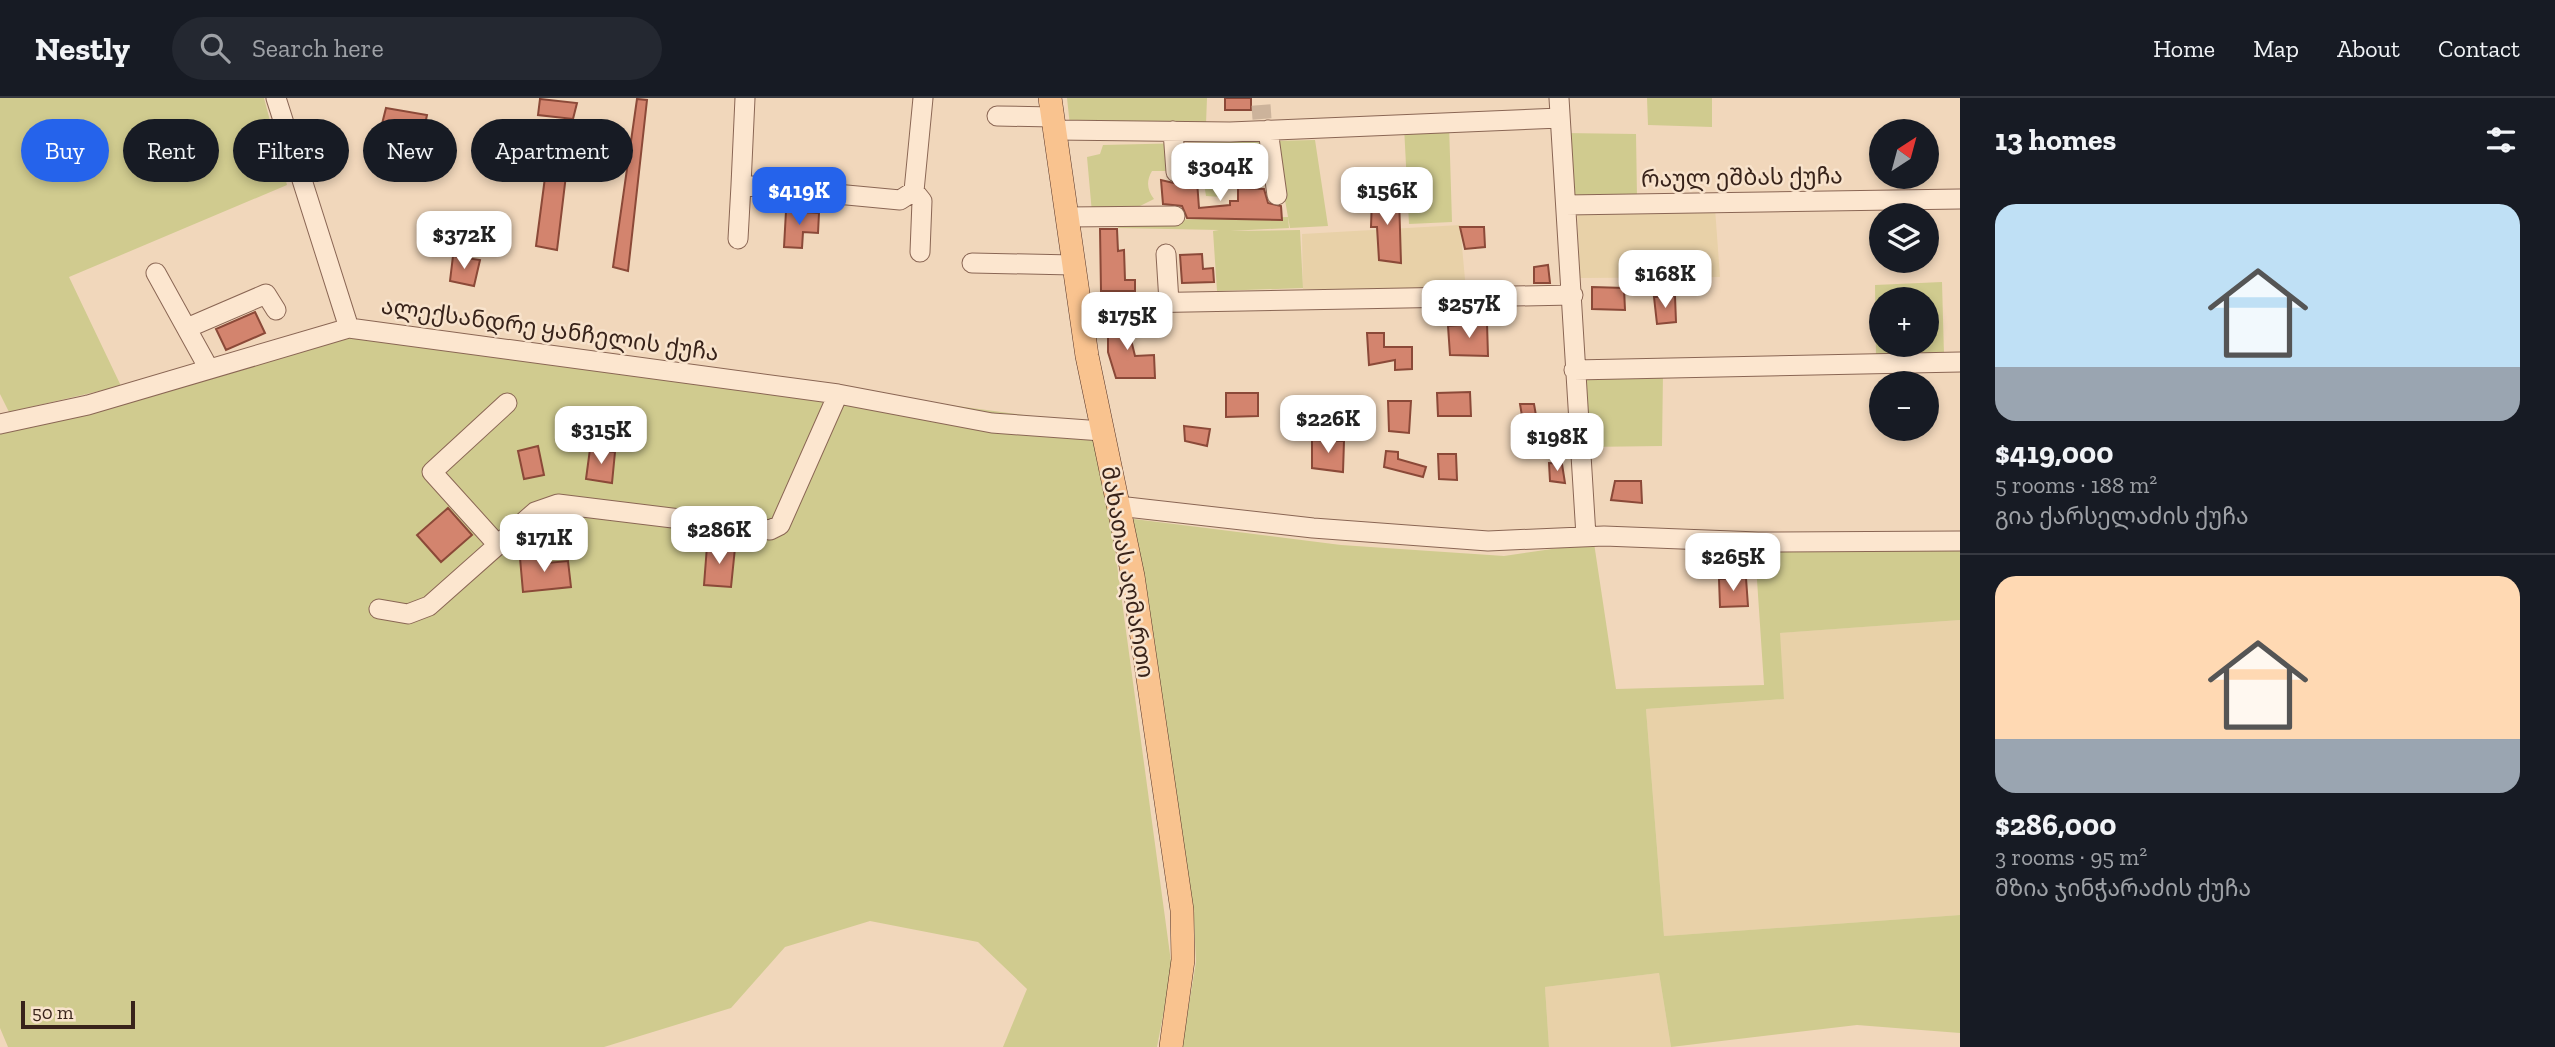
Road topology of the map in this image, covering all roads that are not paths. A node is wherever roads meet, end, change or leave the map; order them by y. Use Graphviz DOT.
graph roads {
  1 [pos="276,98"];
  2 [pos="745,98"];
  3 [pos="923,98"];
  4 [pos="1559,98"];
  5 [pos="1053,115"];
  6 [pos="997,117"];
  7 [pos="1560,118"];
  8 [pos="1264,127"];
  9 [pos="1173,131"];
  10 [pos="1175,172"];
  11 [pos="741,185"];
  12 [pos="914,191"];
  13 [pos="1278,195"];
  14 [pos="1960,199"];
  15 [pos="1566,205"];
  16 [pos="1175,215"];
  17 [pos="1066,217"];
  18 [pos="738,239"];
  19 [pos="920,252"];
  20 [pos="1166,254"];
  21 [pos="972,263"];
  22 [pos="1073,265"];
  23 [pos="156,273"];
  24 [pos="1573,295"];
  25 [pos="1169,302"];
  26 [pos="1079,304"];
  27 [pos="276,310"];
  28 [pos="187,328"];
  29 [pos="349,328"];
  30 [pos="1960,362"];
  31 [pos="209,369"];
  32 [pos="1574,370"];
  33 [pos="838,394"];
  34 [pos="507,403"];
  35 [pos="5,419"];
  36 [pos="1102,431"];
  37 [pos="1118,506"];
  38 [pos="1587,536"];
  39 [pos="1960,541"];
  40 [pos="497,544"];
  41 [pos="379,609"];
  42 [pos="1171,1047"];
  1 -- 29 [label="street"];
  2 -- 11 [label="street"];
  3 -- 12 [label="street"];
  4 -- 7 [label="street"];
  5 -- 6 [label="street"];
  5 -- 9 [label="street"];
  5 -- 17 [label="main road, მახათას აღმართი"];
  7 -- 8 [label="street"];
  7 -- 15 [label="street"];
  8 -- 9 [label="street"];
  8 -- 13 [label="street"];
  9 -- 10 [label="street"];
  11 -- 12 [label="street"];
  11 -- 18 [label="street"];
  12 -- 19 [label="street"];
  14 -- 15 [label="street, რაულ ეშბას ქუჩა"];
  15 -- 24 [label="street"];
  16 -- 17 [label="street"];
  17 -- 22 [label="main road, მახათას აღმართი"];
  20 -- 25 [label="street"];
  21 -- 22 [label="street"];
  22 -- 26 [label="main road, მახათას აღმართი"];
  23 -- 28 [label="street"];
  24 -- 25 [label="street"];
  24 -- 32 [label="street"];
  25 -- 26 [label="street"];
  26 -- 36 [label="main road, მახათას აღმართი"];
  27 -- 28 [label="street"];
  28 -- 31 [label="street"];
  29 -- 31 [label="street, ალექსანდრე ყანჩელის ქუჩა"];
  29 -- 33 [label="street, ალექსანდრე ყანჩელის ქუჩა"];
  30 -- 32 [label="street"];
  31 -- 35 [label="street, ალექსანდრე ყანჩელის ქუჩა"];
  32 -- 38 [label="street"];
  33 -- 36 [label="street, ალექსანდრე ყანჩელის ქუჩა"];
  33 -- 40 [label="street"];
  34 -- 40 [label="street"];
  36 -- 37 [label="main road, მახათას აღმართი"];
  37 -- 38 [label="street"];
  37 -- 42 [label="main road, მახათას აღმართი"];
  38 -- 39 [label="street"];
  40 -- 41 [label="street"];
}
